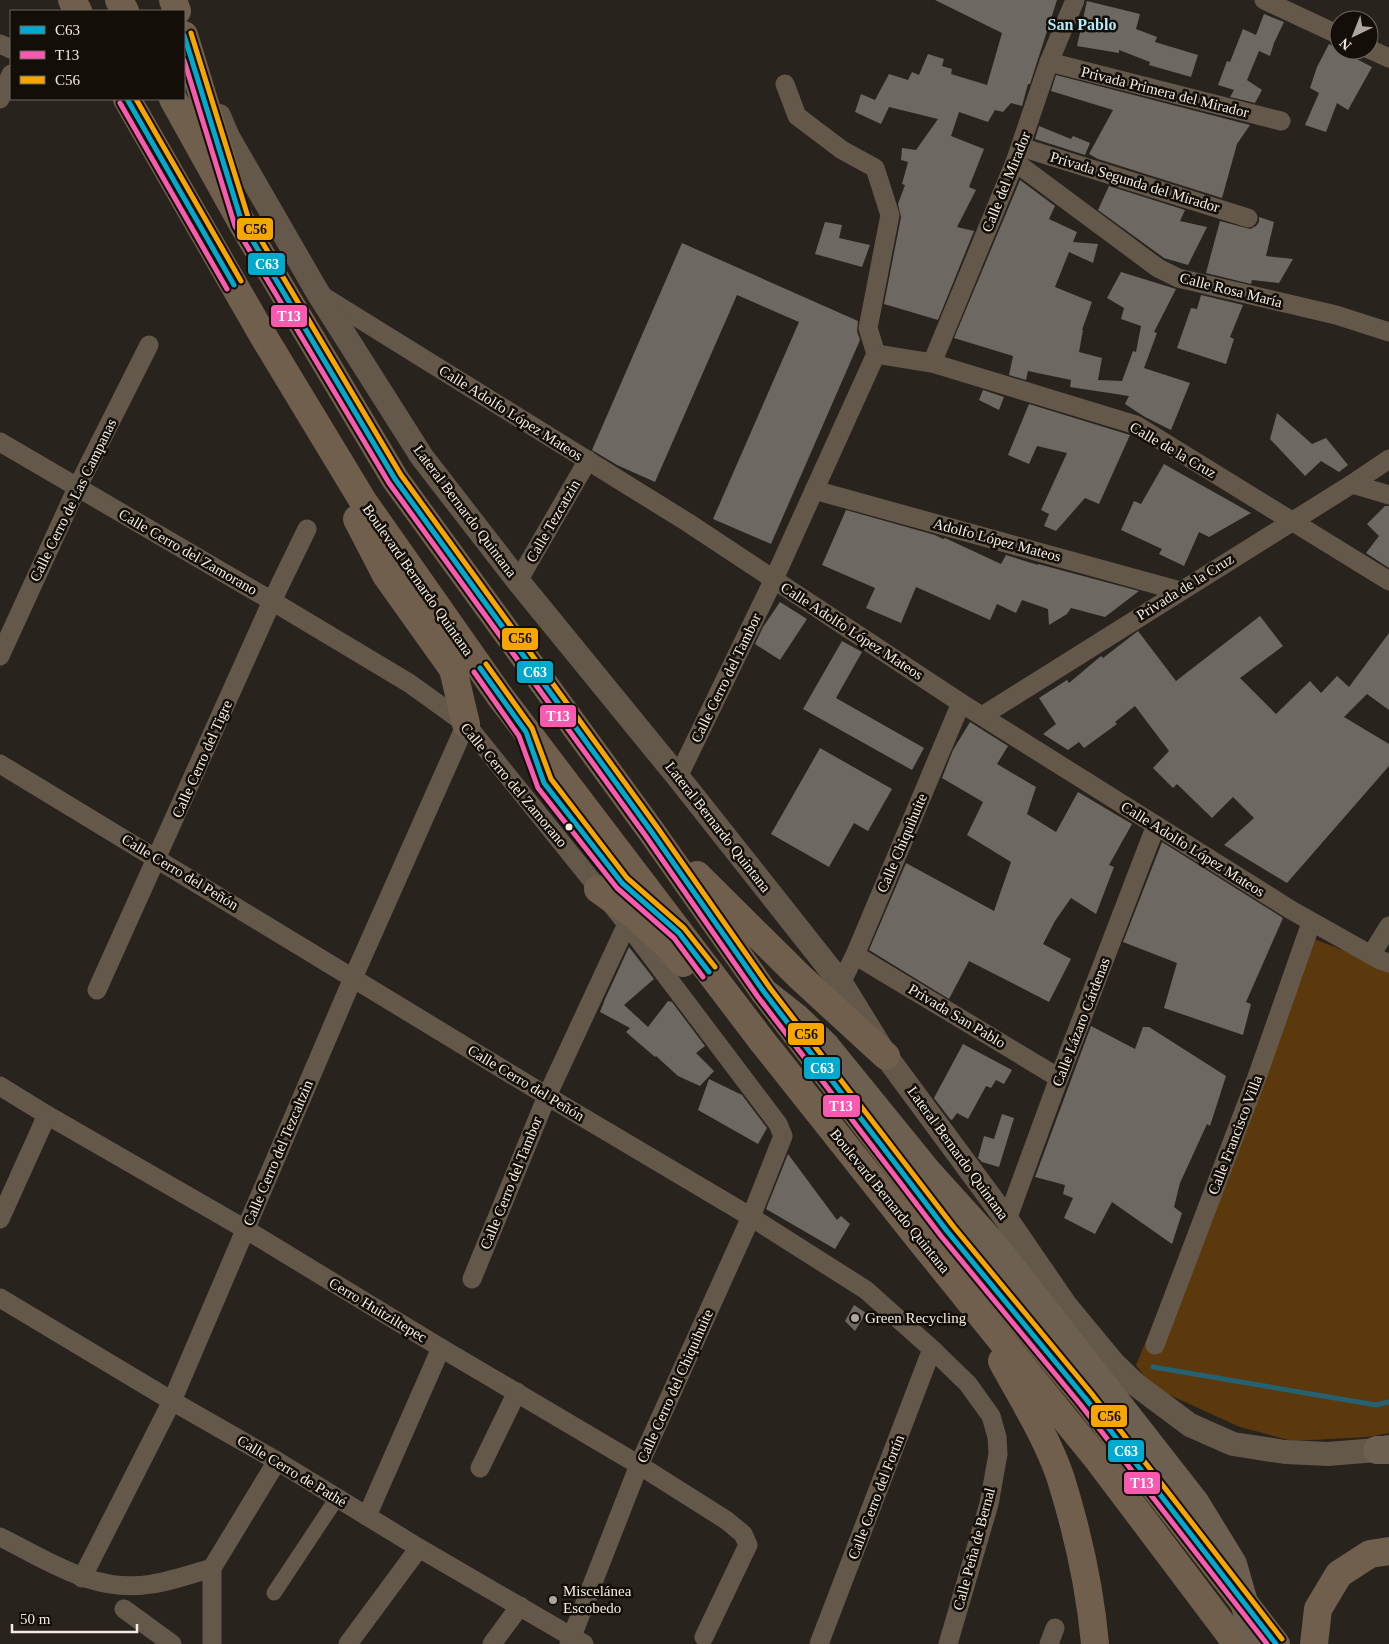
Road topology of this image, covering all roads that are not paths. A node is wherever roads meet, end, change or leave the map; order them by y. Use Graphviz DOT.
graph roads {
  1 [pos="1075,0"];
  2 [pos="1264,0"];
  3 [pos="185,27"];
  4 [pos="1329,30"];
  5 [pos="185,38"];
  6 [pos="1049,62"];
  7 [pos="10,76"];
  8 [pos="785,84"];
  9 [pos="0,99"];
  10 [pos="128,100"];
  11 [pos="174,100"];
  12 [pos="1281,121"];
  13 [pos="1018,154"];
  14 [pos="1248,218"];
  15 [pos="242,223"];
  16 [pos="318,293"];
  17 [pos="1389,332"];
  18 [pos="149,345"];
  19 [pos="876,354"];
  20 [pos="932,363"];
  21 [pos="319,428"];
  22 [pos="0,442"];
  23 [pos="1389,459"];
  24 [pos="588,460"];
  25 [pos="1352,484"];
  26 [pos="77,488"];
  27 [pos="814,490"];
  28 [pos="1389,495"];
  29 [pos="1292,521"];
  30 [pos="307,529"];
  31 [pos="774,580"];
  32 [pos="518,581"];
  33 [pos="1389,581"];
  34 [pos="1180,591"];
  35 [pos="272,601"];
  36 [pos="0,656"];
  37 [pos="961,702"];
  38 [pos="982,716"];
  39 [pos="466,724"];
  40 [pos="0,764"];
  41 [pos="678,777"];
  42 [pos="1156,825"];
  43 [pos="651,831"];
  44 [pos="157,858"];
  45 [pos="598,889"];
  46 [pos="1312,923"];
  47 [pos="626,924"];
  48 [pos="1389,926"];
  49 [pos="855,955"];
  50 [pos="1371,955"];
  51 [pos="1389,963"];
  52 [pos="353,978"];
  53 [pos="841,983"];
  54 [pos="98,990"];
  55 [pos="764,992"];
  56 [pos="762,1041"];
  57 [pos="886,1056"];
  58 [pos="1059,1078"];
  59 [pos="0,1086"];
  60 [pos="547,1096"];
  61 [pos="47,1115"];
  62 [pos="783,1136"];
  63 [pos="751,1217"];
  64 [pos="0,1219"];
  65 [pos="1007,1220"];
  66 [pos="245,1229"];
  67 [pos="921,1241"];
  68 [pos="472,1279"];
  69 [pos="0,1298"];
  70 [pos="1155,1345"];
  71 [pos="441,1348"];
  72 [pos="932,1349"];
  73 [pos="517,1392"];
  74 [pos="172,1401"];
  75 [pos="1385,1449"];
  76 [pos="998,1454"];
  77 [pos="277,1461"];
  78 [pos="639,1465"];
  79 [pos="480,1468"];
  80 [pos="337,1498"];
  81 [pos="367,1516"];
  82 [pos="0,1537"];
  83 [pos="419,1548"];
  84 [pos="1389,1550"];
  85 [pos="212,1568"];
  86 [pos="82,1578"];
  87 [pos="274,1593"];
  88 [pos="520,1606"];
  89 [pos="124,1609"];
  90 [pos="704,1637"];
  91 [pos="216,1641"];
  92 [pos="575,1642"];
  93 [pos="172,1644"];
  94 [pos="348,1644"];
  95 [pos="492,1644"];
  96 [pos="819,1644"];
  97 [pos="948,1644"];
  98 [pos="1094,1644"];
  99 [pos="1237,1644"];
  100 [pos="1256,1644"];
  101 [pos="1276,1644"];
  102 [pos="1314,1644"];
  1 -- 6 [label="street, Calle del Mirador"];
  2 -- 4 [label="street"];
  3 -- 16 [label="street, Lateral Bernardo Quintana"];
  5 -- 15 [label="main road"];
  6 -- 12 [label="street, Privada Primera del Mirador"];
  6 -- 13 [label="street, Calle del Mirador"];
  7 -- 9 [label="street"];
  8 -- 19 [label="street"];
  10 -- 21 [label="main road, Boulevard Bernardo Quintana"];
  11 -- 15 [label="main road, Boulevard Bernardo Quintana"];
  13 -- 14 [label="street, Privada Segunda del Mirador"];
  13 -- 17 [label="street, Calle Rosa María"];
  13 -- 20 [label="street, Calle del Mirador"];
  15 -- 43 [label="main road, Boulevard Bernardo Quintana"];
  16 -- 24 [label="street, Calle Adolfo López Mateos"];
  16 -- 32 [label="street, Lateral Bernardo Quintana"];
  18 -- 26 [label="street, Calle Cerro de Las Campanas"];
  19 -- 20 [label="street, Calle de la Cruz"];
  19 -- 27 [label="street"];
  20 -- 29 [label="street, Calle de la Cruz"];
  21 -- 39 [label="main road"];
  21 -- 56 [label="main road, Boulevard Bernardo Quintana"];
  22 -- 26 [label="street, Calle Cerro del Zamorano"];
  23 -- 25 [label="street, Privada de la Cruz"];
  24 -- 31 [label="street, Calle Adolfo López Mateos"];
  24 -- 32 [label="street, Calle Tezcatzin"];
  25 -- 28 [label="street"];
  25 -- 29 [label="street, Privada de la Cruz"];
  26 -- 35 [label="street, Calle Cerro del Zamorano"];
  26 -- 36 [label="street, Calle Cerro de Las Campanas"];
  27 -- 31 [label="street"];
  27 -- 34 [label="street, Adolfo López Mateos"];
  29 -- 33 [label="street, Calle de la Cruz"];
  29 -- 34 [label="street, Privada de la Cruz"];
  30 -- 35 [label="street, Calle Cerro del Tigre"];
  31 -- 37 [label="street, Calle Adolfo López Mateos"];
  31 -- 41 [label="street, Calle Cerro del Tambor"];
  32 -- 41 [label="street, Lateral Bernardo Quintana"];
  34 -- 38 [label="street, Privada de la Cruz"];
  35 -- 39 [label="street, Calle Cerro del Zamorano"];
  35 -- 44 [label="street, Calle Cerro del Tigre"];
  37 -- 38 [label="street, Calle Adolfo López Mateos"];
  37 -- 49 [label="street, Calle Chiquihuite"];
  38 -- 42 [label="street, Calle Adolfo López Mateos"];
  39 -- 45 [label="street, Calle Cerro del Zamorano"];
  39 -- 52 [label="street, Calle Cerro del Tezcaltzin"];
  40 -- 44 [label="street, Calle Cerro del Peñón"];
  41 -- 53 [label="street, Lateral Bernardo Quintana"];
  42 -- 46 [label="street, Calle Adolfo López Mateos"];
  42 -- 58 [label="street, Calle Lázaro Cárdenas"];
  43 -- 55 [label="main road, Boulevard Bernardo Quintana"];
  43 -- 57 [label="main road"];
  44 -- 52 [label="street, Calle Cerro del Peñón"];
  44 -- 54 [label="street, Calle Cerro del Tigre"];
  45 -- 47 [label="street, Calle Cerro del Zamorano"];
  45 -- 56 [label="main road"];
  46 -- 50 [label="street, Calle Adolfo López Mateos"];
  46 -- 70 [label="street, Calle Francisco Villa"];
  47 -- 60 [label="street, Calle Cerro del Tambor"];
  47 -- 62 [label="street, Calle Cerro del Zamorano"];
  48 -- 50 [label="street"];
  49 -- 53 [label="street, Calle Chiquihuite"];
  49 -- 58 [label="street, Privada San Pablo"];
  50 -- 51 [label="street, Calle Adolfo López Mateos"];
  52 -- 60 [label="street, Calle Cerro del Peñón"];
  52 -- 66 [label="street, Calle Cerro del Tezcaltzin"];
  53 -- 57 [label="street, Lateral Bernardo Quintana"];
  55 -- 100 [label="highway"];
  55 -- 101 [label="main road, Boulevard Bernardo Quintana"];
  56 -- 67 [label="main road, Boulevard Bernardo Quintana"];
  57 -- 65 [label="street, Lateral Bernardo Quintana"];
  58 -- 65 [label="street, Calle Lázaro Cárdenas"];
  59 -- 61 [label="street, Cerro Huitziltepec"];
  60 -- 63 [label="street, Calle Cerro del Peñón"];
  60 -- 68 [label="street, Calle Cerro del Tambor"];
  61 -- 64 [label="street"];
  61 -- 66 [label="street, Cerro Huitziltepec"];
  62 -- 63 [label="street, Calle Cerro del Chiquihuite"];
  63 -- 72 [label="street, Calle Cerro del Peñón"];
  63 -- 78 [label="street, Calle Cerro del Chiquihuite"];
  65 -- 75 [label="street, Lateral Bernardo Quintana"];
  66 -- 71 [label="street, Cerro Huitziltepec"];
  66 -- 74 [label="street, Calle Cerro del Tezcaltzin"];
  67 -- 98 [label="main road"];
  67 -- 99 [label="main road, Boulevard Bernardo Quintana"];
  69 -- 74 [label="street, Calle Cerro de Pathé"];
  71 -- 73 [label="street, Cerro Huitziltepec"];
  71 -- 81 [label="street"];
  72 -- 76 [label="street, Calle Cerro del Peñón"];
  72 -- 96 [label="street, Calle Cerro del Fortín"];
  73 -- 78 [label="street, Cerro Huitziltepec"];
  73 -- 79 [label="street"];
  74 -- 77 [label="street, Calle Cerro de Pathé"];
  74 -- 86 [label="street, Calle Cerro del Tezcaltzin"];
  76 -- 97 [label="street, Calle Peña de Bernal"];
  77 -- 80 [label="street, Calle Cerro de Pathé"];
  77 -- 85 [label="street"];
  78 -- 90 [label="street, Cerro Huitziltepec"];
  78 -- 92 [label="street, Calle Cerro del Chiquihuite"];
  80 -- 81 [label="street, Calle Cerro de Pathé"];
  80 -- 87 [label="street"];
  81 -- 83 [label="street, Calle Cerro de Pathé"];
  82 -- 86 [label="street"];
  83 -- 88 [label="street, Calle Cerro de Pathé"];
  83 -- 94 [label="street"];
  84 -- 102 [label="main road"];
  85 -- 86 [label="street"];
  85 -- 91 [label="street"];
  88 -- 92 [label="street, Calle Cerro de Pathé"];
  88 -- 95 [label="street"];
  89 -- 93 [label="street"];
}
